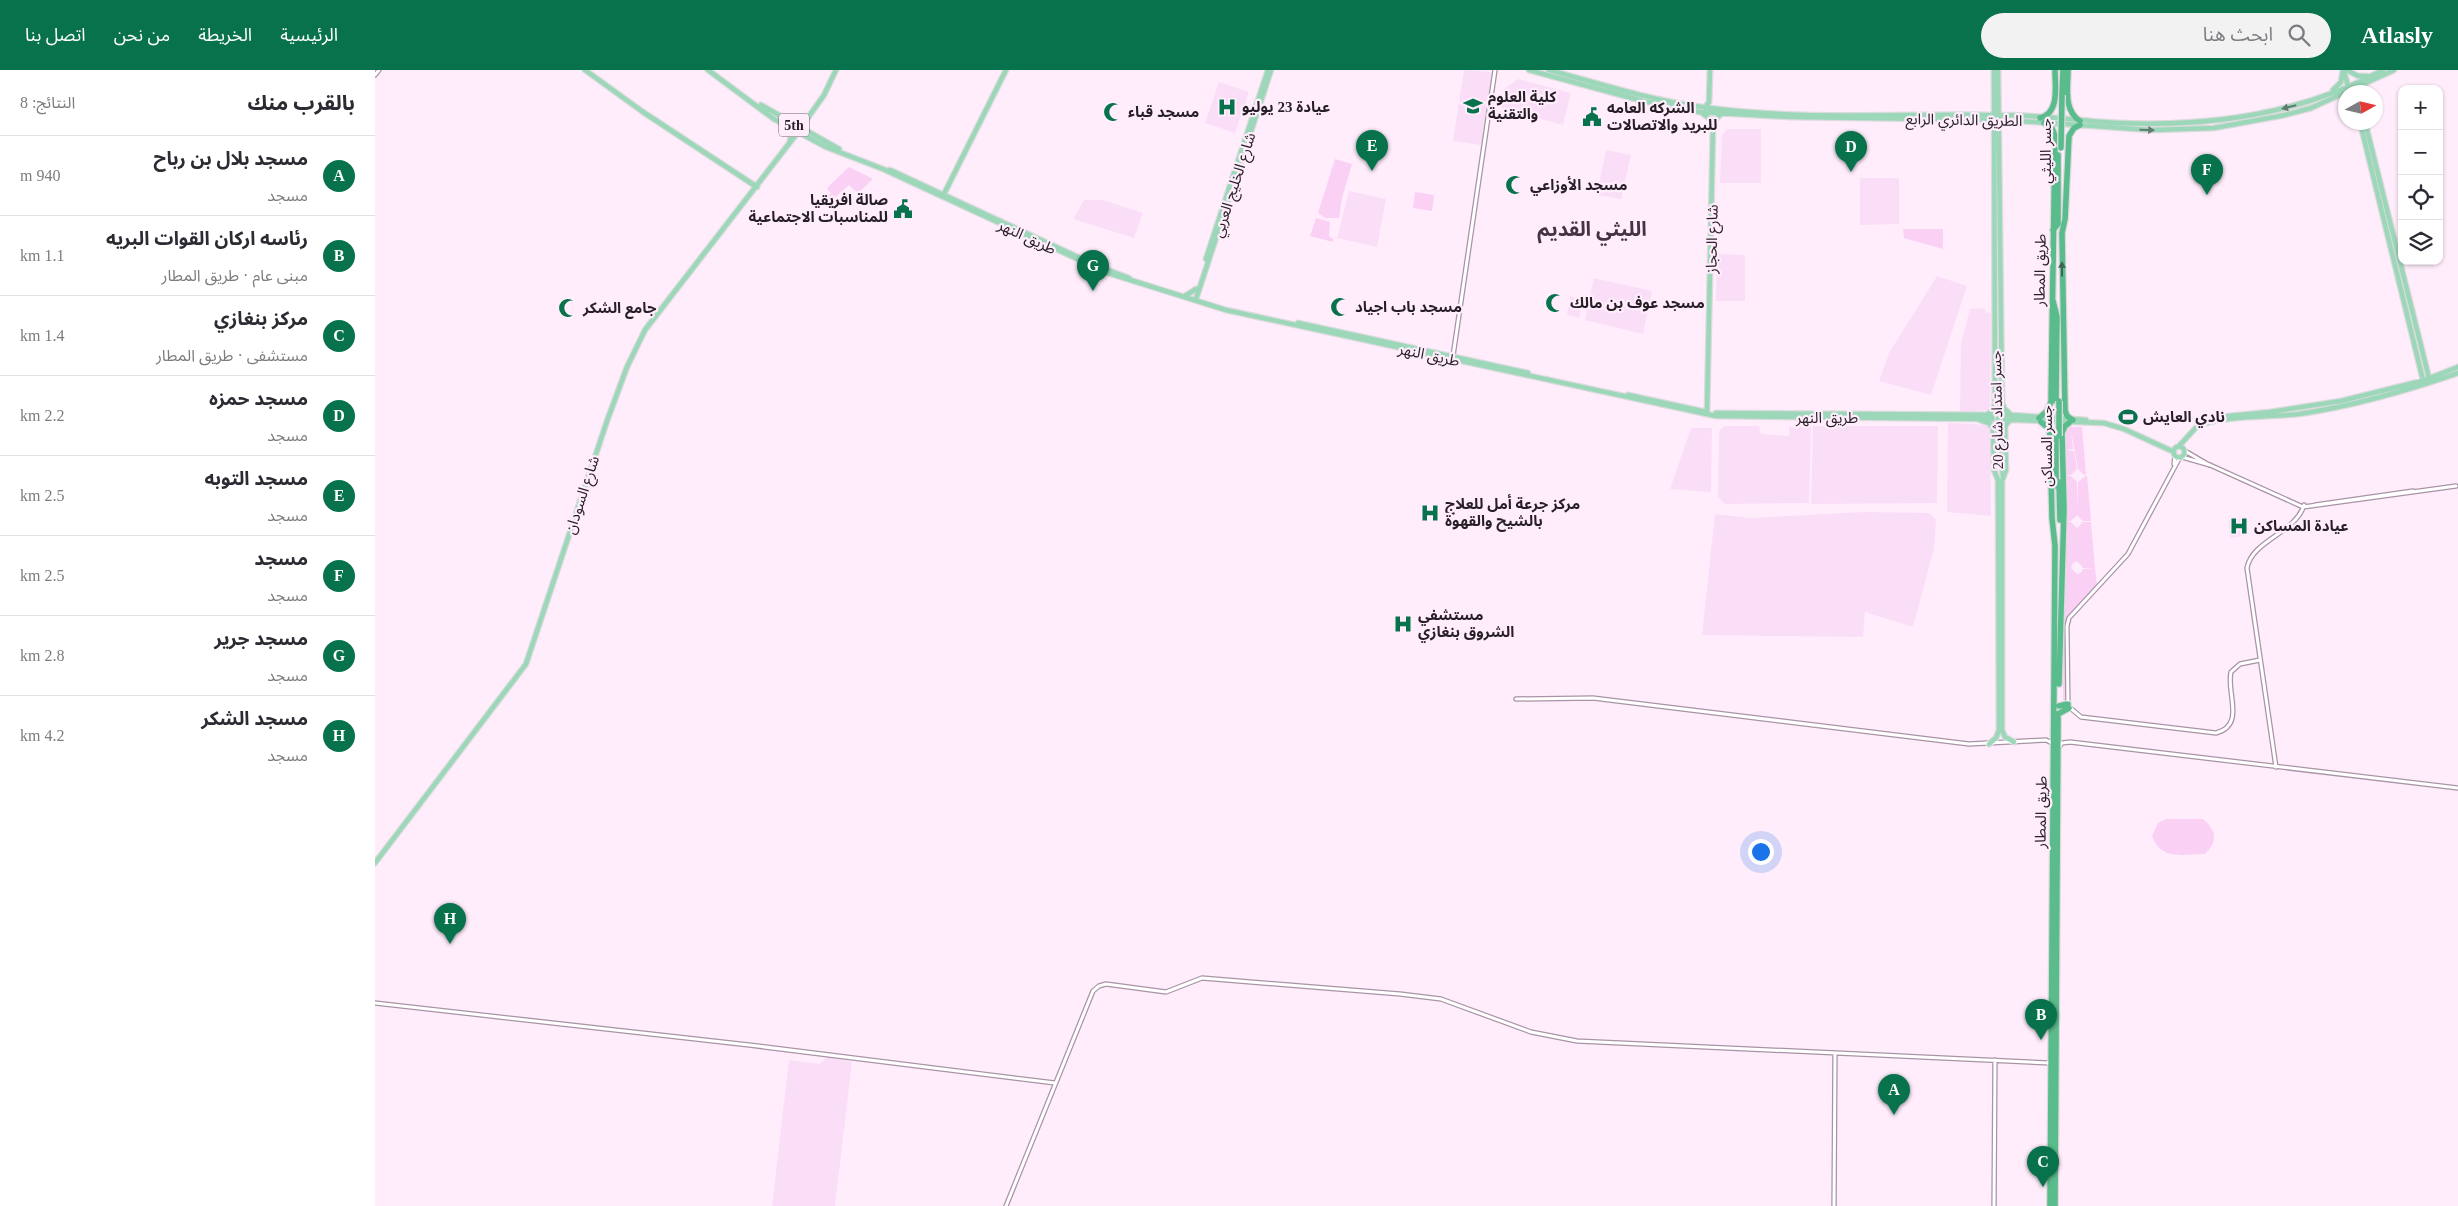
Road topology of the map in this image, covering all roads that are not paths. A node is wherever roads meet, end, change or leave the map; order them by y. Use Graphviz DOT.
graph roads {
  1 [pos="379,70"];
  2 [pos="585,70"];
  3 [pos="708,70"];
  4 [pos="712,70"];
  5 [pos="836,70"];
  6 [pos="1006,70"];
  7 [pos="1270,70"];
  8 [pos="1497,70"];
  9 [pos="1529,70"];
  10 [pos="1549,70"];
  11 [pos="1710,70"];
  12 [pos="1994,70"];
  13 [pos="1998,70"];
  14 [pos="2055,70"];
  15 [pos="2061,70"];
  16 [pos="2068,70"];
  17 [pos="2345,70"];
  18 [pos="2383,70"];
  19 [pos="2394,70"];
  20 [pos="2373,75"];
  21 [pos="375,76"];
  22 [pos="2349,85"];
  23 [pos="2351,85"];
  24 [pos="2363,85"];
  25 [pos="2338,90"];
  26 [pos="2330,93"];
  27 [pos="2338,95"];
  28 [pos="1710,96"];
  29 [pos="2054,100"];
  30 [pos="2068,100"];
  31 [pos="1995,107"];
  32 [pos="1705,108"];
  33 [pos="1715,108"];
  34 [pos="1700,112"];
  35 [pos="1722,113"];
  36 [pos="2005,115"];
  37 [pos="1994,117"];
  38 [pos="808,118"];
  39 [pos="2241,118"];
  40 [pos="2042,120"];
  41 [pos="2080,123"];
  42 [pos="2184,123"];
  43 [pos="787,124"];
  44 [pos="2230,126"];
  45 [pos="1713,127"];
  46 [pos="2181,130"];
  47 [pos="2361,130"];
  48 [pos="2367,130"];
  49 [pos="799,131"];
  50 [pos="812,138"];
  51 [pos="2055,141"];
  52 [pos="2069,142"];
  53 [pos="790,144"];
  54 [pos="757,187"];
  55 [pos="945,193"];
  56 [pos="2063,228"];
  57 [pos="2053,230"];
  58 [pos="1197,290"];
  59 [pos="1185,296"];
  60 [pos="1194,298"];
  61 [pos="2052,300"];
  62 [pos="2063,301"];
  63 [pos="1205,302"];
  64 [pos="1999,344"];
  65 [pos="1403,347"];
  66 [pos="1453,356"];
  67 [pos="2458,367"];
  68 [pos="1510,370"];
  69 [pos="2424,372"];
  70 [pos="2458,372"];
  71 [pos="2435,376"];
  72 [pos="2430,380"];
  73 [pos="2413,383"];
  74 [pos="2423,383"];
  75 [pos="2051,402"];
  76 [pos="2065,404"];
  77 [pos="1707,412"];
  78 [pos="1987,415"];
  79 [pos="2012,417"];
  80 [pos="1976,418"];
  81 [pos="2040,420"];
  82 [pos="2071,421"];
  83 [pos="2199,426"];
  84 [pos="2050,436"];
  85 [pos="2062,437"];
  86 [pos="2185,442"];
  87 [pos="2178,447"];
  88 [pos="2184,450"];
  89 [pos="2178,455"];
  90 [pos="2210,465"];
  91 [pos="2000,477"];
  92 [pos="2457,486"];
  93 [pos="2304,506"];
  94 [pos="2055,546"];
  95 [pos="2060,590"];
  96 [pos="2000,641"];
  97 [pos="2260,660"];
  98 [pos="1516,699"];
  99 [pos="2059,706"];
  100 [pos="2069,706"];
  101 [pos="2058,714"];
  102 [pos="2056,729"];
  103 [pos="2046,740"];
  104 [pos="2014,742"];
  105 [pos="2070,742"];
  106 [pos="1989,744"];
  107 [pos="2056,746"];
  108 [pos="2276,767"];
  109 [pos="2458,788"];
  110 [pos="375,863"];
  111 [pos="375,1003"];
  112 [pos="1835,1053"];
  113 [pos="1995,1060"];
  114 [pos="2051,1063"];
  115 [pos="1055,1083"];
  116 [pos="1006,1206"];
  117 [pos="1833,1206"];
  118 [pos="1995,1206"];
  119 [pos="2050,1206"];
  120 [pos="2055,1206"];
  1 -- 21 [label="street"];
  2 -- 54 [label="main road"];
  3 -- 43 [label="main road, 5th"];
  4 -- 43 [label="main road, 5th"];
  5 -- 38 [label="main road, شارع السودان"];
  6 -- 55 [label="main road"];
  7 -- 58 [label="main road, شارع الخليج العربي"];
  8 -- 66 [label="street"];
  9 -- 34 [label="main road, الطريق الدائري الرابع"];
  10 -- 32 [label="main road, الطريق الدائري الرابع"];
  11 -- 28 [label="main road"];
  12 -- 31 [label="main road"];
  13 -- 31 [label="main road"];
  14 -- 29 [label="highway"];
  15 -- 56 [label="highway, جسر الليثي, bridge"];
  15 -- 57 [label="highway, جسر الليثي, bridge"];
  16 -- 30 [label="highway"];
  17 -- 20 [label="main road"];
  17 -- 22 [label="main road"];
  17 -- 26 [label="main road"];
  18 -- 20 [label="main road, الطريق الدائري الرابع"];
  19 -- 24 [label="main road, الطريق الدائري الرابع"];
  20 -- 23 [label="main road, الطريق الدائري الرابع"];
  25 -- 26 [label="main road, الطريق الدائري الرابع"];
  26 -- 39 [label="main road, الطريق الدائري الرابع, one-way"];
  27 -- 44 [label="main road, الطريق الدائري الرابع"];
  28 -- 32 [label="main road"];
  28 -- 33 [label="main road"];
  29 -- 30 [label="highway"];
  29 -- 40 [label="highway"];
  30 -- 41 [label="highway"];
  31 -- 36 [label="main road"];
  31 -- 37 [label="main road"];
  31 -- 37 [label="main road"];
  32 -- 33 [label="main road, الطريق الدائري الرابع"];
  33 -- 37 [label="main road, الطريق الدائري الرابع"];
  34 -- 35 [label="main road, الطريق الدائري الرابع"];
  34 -- 45 [label="main road"];
  35 -- 37 [label="main road, الطريق الدائري الرابع"];
  35 -- 45 [label="main road"];
  36 -- 37 [label="main road, الطريق الدائري الرابع"];
  36 -- 40 [label="main road, الطريق الدائري الرابع"];
  37 -- 40 [label="main road, الطريق الدائري الرابع"];
  37 -- 64 [label="main road"];
  38 -- 43 [label="main road"];
  38 -- 49 [label="main road, شارع السودان"];
  38 -- 50 [label="main road"];
  39 -- 42 [label="main road, الطريق الدائري الرابع"];
  39 -- 44 [label="main road"];
  40 -- 41 [label="main road, الطريق الدائري الرابع"];
  40 -- 51 [label="highway"];
  41 -- 42 [label="main road, الطريق الدائري الرابع"];
  41 -- 46 [label="main road, الطريق الدائري الرابع, one-way"];
  41 -- 52 [label="highway, طريق المطار"];
  42 -- 46 [label="main road"];
  43 -- 49 [label="main road, 5th"];
  43 -- 53 [label="main road"];
  44 -- 46 [label="main road, الطريق الدائري الرابع"];
  45 -- 77 [label="main road, شارع الحجاز"];
  47 -- 69 [label="main road"];
  48 -- 69 [label="main road"];
  49 -- 50 [label="main road, 5th"];
  49 -- 53 [label="main road, شارع السودان"];
  50 -- 53 [label="main road"];
  50 -- 55 [label="main road, طريق النهر / 5th"];
  50 -- 65 [label="main road, طريق النهر / 5th"];
  51 -- 52 [label="highway"];
  51 -- 57 [label="highway, طريق المطار"];
  52 -- 56 [label="highway, طريق المطار"];
  53 -- 54 [label="main road, شارع السودان"];
  54 -- 110 [label="main road, شارع السودان"];
  55 -- 59 [label="main road, طريق النهر"];
  62 -- 56 [label="highway, طريق المطار, one-way"];
  57 -- 61 [label="highway, طريق المطار"];
  58 -- 59 [label="main road"];
  58 -- 60 [label="main road, شارع الخليج العربي"];
  58 -- 63 [label="main road"];
  59 -- 60 [label="main road, طريق النهر"];
  60 -- 63 [label="main road, طريق النهر"];
  61 -- 75 [label="highway, طريق المطار"];
  61 -- 94 [label="highway, جسر المساكن, bridge"];
  62 -- 76 [label="highway, طريق المطار"];
  62 -- 95 [label="highway, جسر المساكن, bridge"];
  63 -- 65 [label="main road, طريق النهر"];
  64 -- 78 [label="main road"];
  64 -- 79 [label="main road"];
  64 -- 91 [label="main road, جسر امتداد شارع 20, bridge"];
  65 -- 66 [label="main road, طريق النهر"];
  65 -- 68 [label="main road, طريق النهر"];
  66 -- 68 [label="main road, طريق النهر"];
  67 -- 71 [label="main road"];
  68 -- 77 [label="main road, طريق النهر"];
  68 -- 80 [label="main road, طريق النهر"];
  69 -- 71 [label="main road"];
  69 -- 72 [label="main road"];
  69 -- 73 [label="main road"];
  69 -- 74 [label="main road"];
  70 -- 72 [label="main road"];
  71 -- 72 [label="main road"];
  72 -- 74 [label="main road"];
  73 -- 74 [label="main road"];
  73 -- 83 [label="main road"];
  74 -- 83 [label="main road"];
  75 -- 76 [label="highway"];
  75 -- 81 [label="highway"];
  76 -- 82 [label="highway, طريق المطار"];
  77 -- 78 [label="main road, طريق النهر"];
  78 -- 79 [label="main road, طريق النهر"];
  79 -- 80 [label="main road, طريق النهر"];
  79 -- 81 [label="main road, طريق النهر"];
  79 -- 91 [label="main road"];
  80 -- 91 [label="main road"];
  81 -- 82 [label="main road, طريق النهر"];
  81 -- 84 [label="highway"];
  82 -- 85 [label="highway, طريق المطار"];
  82 -- 87 [label="main road"];
  82 -- 89 [label="main road"];
  83 -- 86 [label="main road"];
  84 -- 85 [label="highway"];
  84 -- 94 [label="highway, طريق المطار"];
  85 -- 95 [label="highway, طريق المطار"];
  86 -- 87 [label="main road"];
  86 -- 88 [label="main road"];
  87 -- 88 [label="main road"];
  87 -- 89 [label="main road"];
  88 -- 89 [label="main road"];
  88 -- 90 [label="street"];
  89 -- 90 [label="street"];
  89 -- 100 [label="street"];
  90 -- 93 [label="street"];
  91 -- 96 [label="main road"];
  92 -- 93 [label="street"];
  93 -- 97 [label="street"];
  94 -- 102 [label="highway, طريق المطار"];
  95 -- 99 [label="highway, طريق المطار"];
  96 -- 104 [label="main road"];
  96 -- 106 [label="main road"];
  97 -- 100 [label="street"];
  97 -- 108 [label="street"];
  98 -- 106 [label="street"];
  99 -- 100 [label="highway"];
  99 -- 101 [label="highway, طريق المطار"];
  100 -- 101 [label="highway"];
  101 -- 102 [label="highway, طريق المطار"];
  102 -- 103 [label="street"];
  102 -- 105 [label="street"];
  102 -- 107 [label="highway, طريق المطار"];
  103 -- 104 [label="street"];
  103 -- 107 [label="street"];
  104 -- 106 [label="street"];
  105 -- 107 [label="street"];
  105 -- 108 [label="street"];
  107 -- 114 [label="highway, طريق المطار"];
  107 -- 120 [label="highway, طريق المطار"];
  108 -- 109 [label="street"];
  111 -- 115 [label="street"];
  112 -- 113 [label="street"];
  112 -- 115 [label="street"];
  112 -- 117 [label="street"];
  113 -- 114 [label="street"];
  113 -- 118 [label="street"];
  114 -- 119 [label="highway, طريق المطار"];
  115 -- 116 [label="street"];
}
